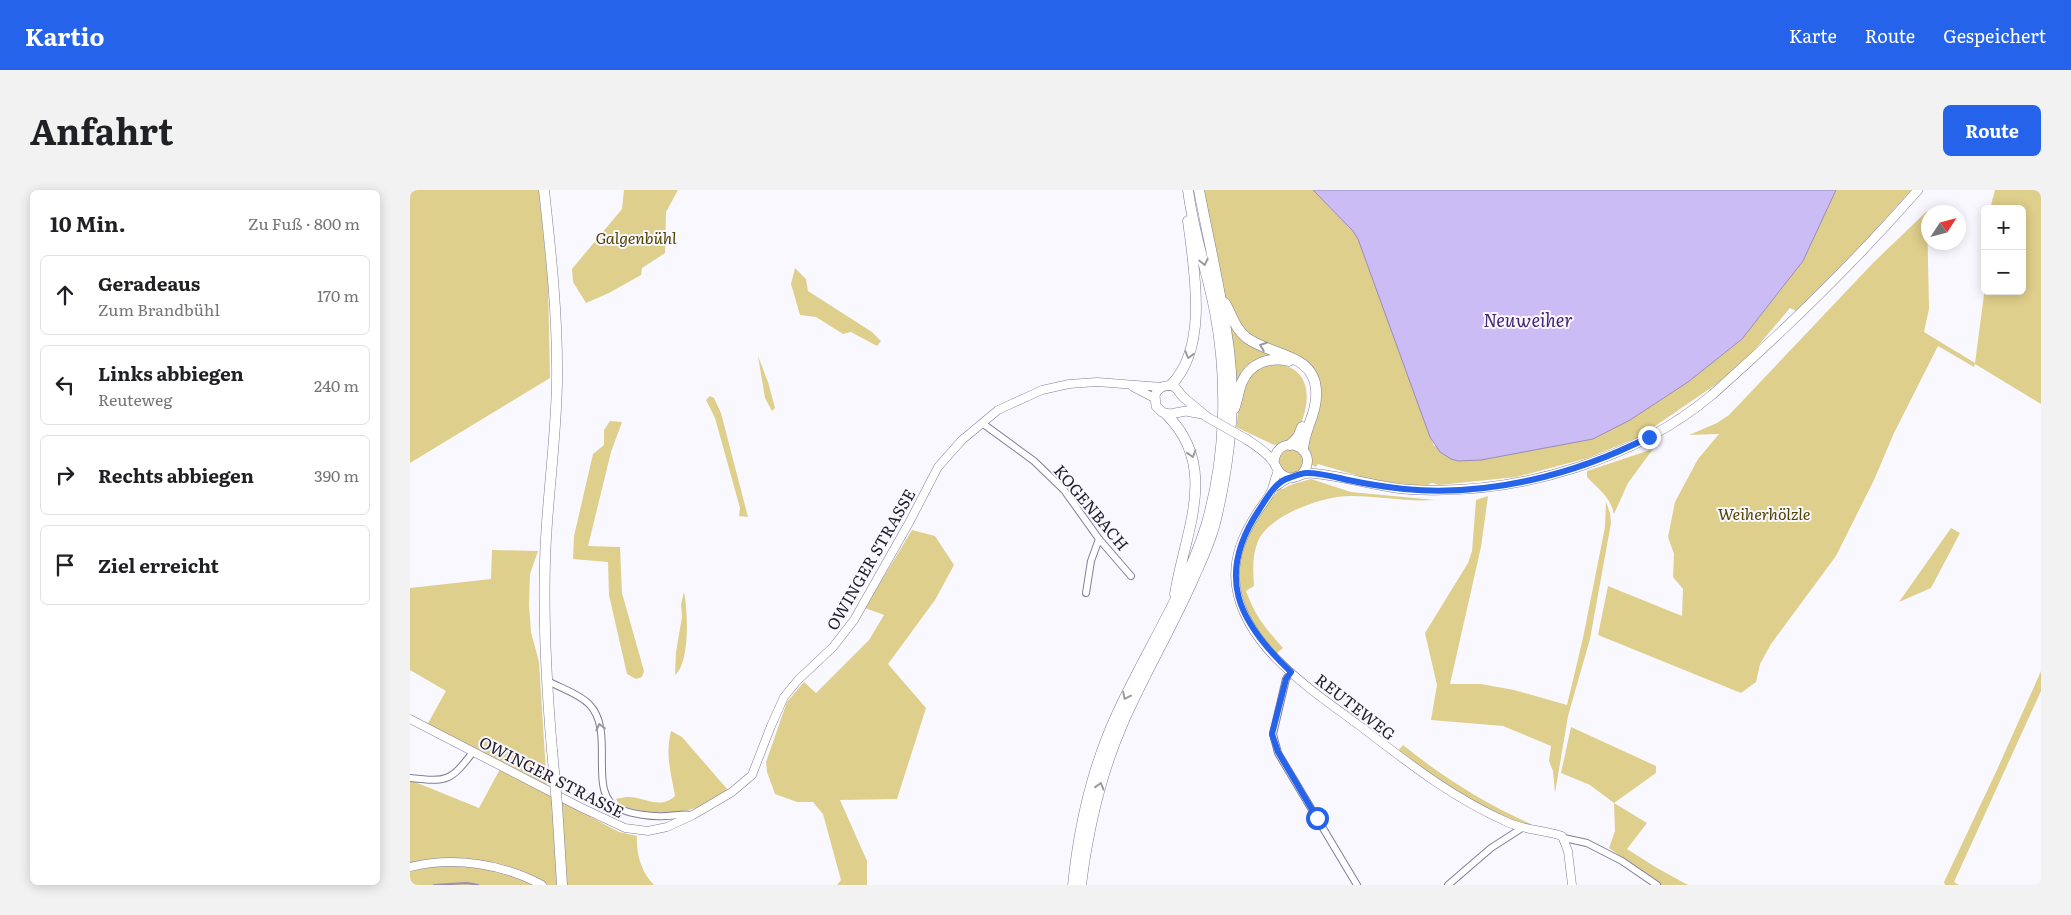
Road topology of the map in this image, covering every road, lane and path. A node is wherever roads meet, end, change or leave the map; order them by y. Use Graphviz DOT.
graph roads {
  1 [pos="544,190"];
  2 [pos="1199,190"];
  3 [pos="1918,190"];
  4 [pos="1188,194"];
  5 [pos="1220,294"];
  6 [pos="1129,384"];
  7 [pos="1166,386"];
  8 [pos="1183,397"];
  9 [pos="1154,398"];
  10 [pos="1177,411"];
  11 [pos="1166,414"];
  12 [pos="1204,416"];
  13 [pos="1232,417"];
  14 [pos="982,423"];
  15 [pos="1290,444"];
  16 [pos="1257,446"];
  17 [pos="1303,450"];
  18 [pos="1278,451"];
  19 [pos="1308,460"];
  20 [pos="1276,467"];
  21 [pos="1302,474"];
  22 [pos="1330,475"];
  23 [pos="1288,478"];
  24 [pos="1272,489"];
  25 [pos="1099,539"];
  26 [pos="1131,576"];
  27 [pos="1086,593"];
  28 [pos="1173,607"];
  29 [pos="1291,672"];
  30 [pos="546,680"];
  31 [pos="410,719"];
  32 [pos="473,752"];
  33 [pos="410,778"];
  34 [pos="693,816"];
  35 [pos="1522,828"];
  36 [pos="1564,838"];
  37 [pos="410,867"];
  38 [pos="542,885"];
  39 [pos="562,885"];
  40 [pos="1073,885"];
  41 [pos="1081,885"];
  42 [pos="1357,885"];
  43 [pos="1448,885"];
  44 [pos="1572,885"];
  45 [pos="1657,885"];
  1 -- 30 [label="main road"];
  2 -- 5 [label="main road"];
  3 -- 22 [label="main road"];
  4 -- 7 [label="main road, one-way"];
  4 -- 28 [label="main road, one-way"];
  5 -- 13 [label="main road"];
  17 -- 5 [label="main road, one-way"];
  6 -- 7 [label="street, OWINGER STRASSE"];
  6 -- 9 [label="street, OWINGER STRASSE"];
  6 -- 14 [label="street, OWINGER STRASSE"];
  7 -- 8 [label="main road"];
  7 -- 9 [label="main road"];
  8 -- 10 [label="main road"];
  8 -- 12 [label="main road"];
  9 -- 11 [label="main road"];
  10 -- 11 [label="main road"];
  10 -- 12 [label="main road"];
  11 -- 28 [label="main road, one-way"];
  12 -- 16 [label="main road, bridge"];
  13 -- 15 [label="main road"];
  41 -- 13 [label="main road, one-way"];
  14 -- 25 [label="street, KOGENBACH"];
  14 -- 34 [label="street, OWINGER STRASSE"];
  15 -- 17 [label="main road"];
  15 -- 18 [label="main road"];
  16 -- 18 [label="main road"];
  16 -- 20 [label="main road"];
  17 -- 19 [label="main road"];
  18 -- 20 [label="main road"];
  19 -- 21 [label="main road"];
  19 -- 22 [label="main road"];
  20 -- 23 [label="main road"];
  20 -- 24 [label="street, REUTEWEG"];
  21 -- 22 [label="main road"];
  21 -- 23 [label="main road"];
  23 -- 24 [label="street, REUTEWEG"];
  24 -- 29 [label="street, REUTEWEG"];
  25 -- 26 [label="street, KOGENBACH"];
  25 -- 27 [label="street"];
  28 -- 40 [label="main road, one-way"];
  29 -- 35 [label="street, REUTEWEG"];
  29 -- 42 [label="street"];
  34 -- 30 [label="street, one-way"];
  30 -- 39 [label="main road, bridge"];
  31 -- 32 [label="street, OWINGER STRASSE"];
  32 -- 33 [label="street"];
  32 -- 34 [label="street, OWINGER STRASSE"];
  35 -- 36 [label="street, REUTEWEG"];
  35 -- 43 [label="street"];
  36 -- 44 [label="street"];
  36 -- 45 [label="street"];
  37 -- 38 [label="street"];
}
